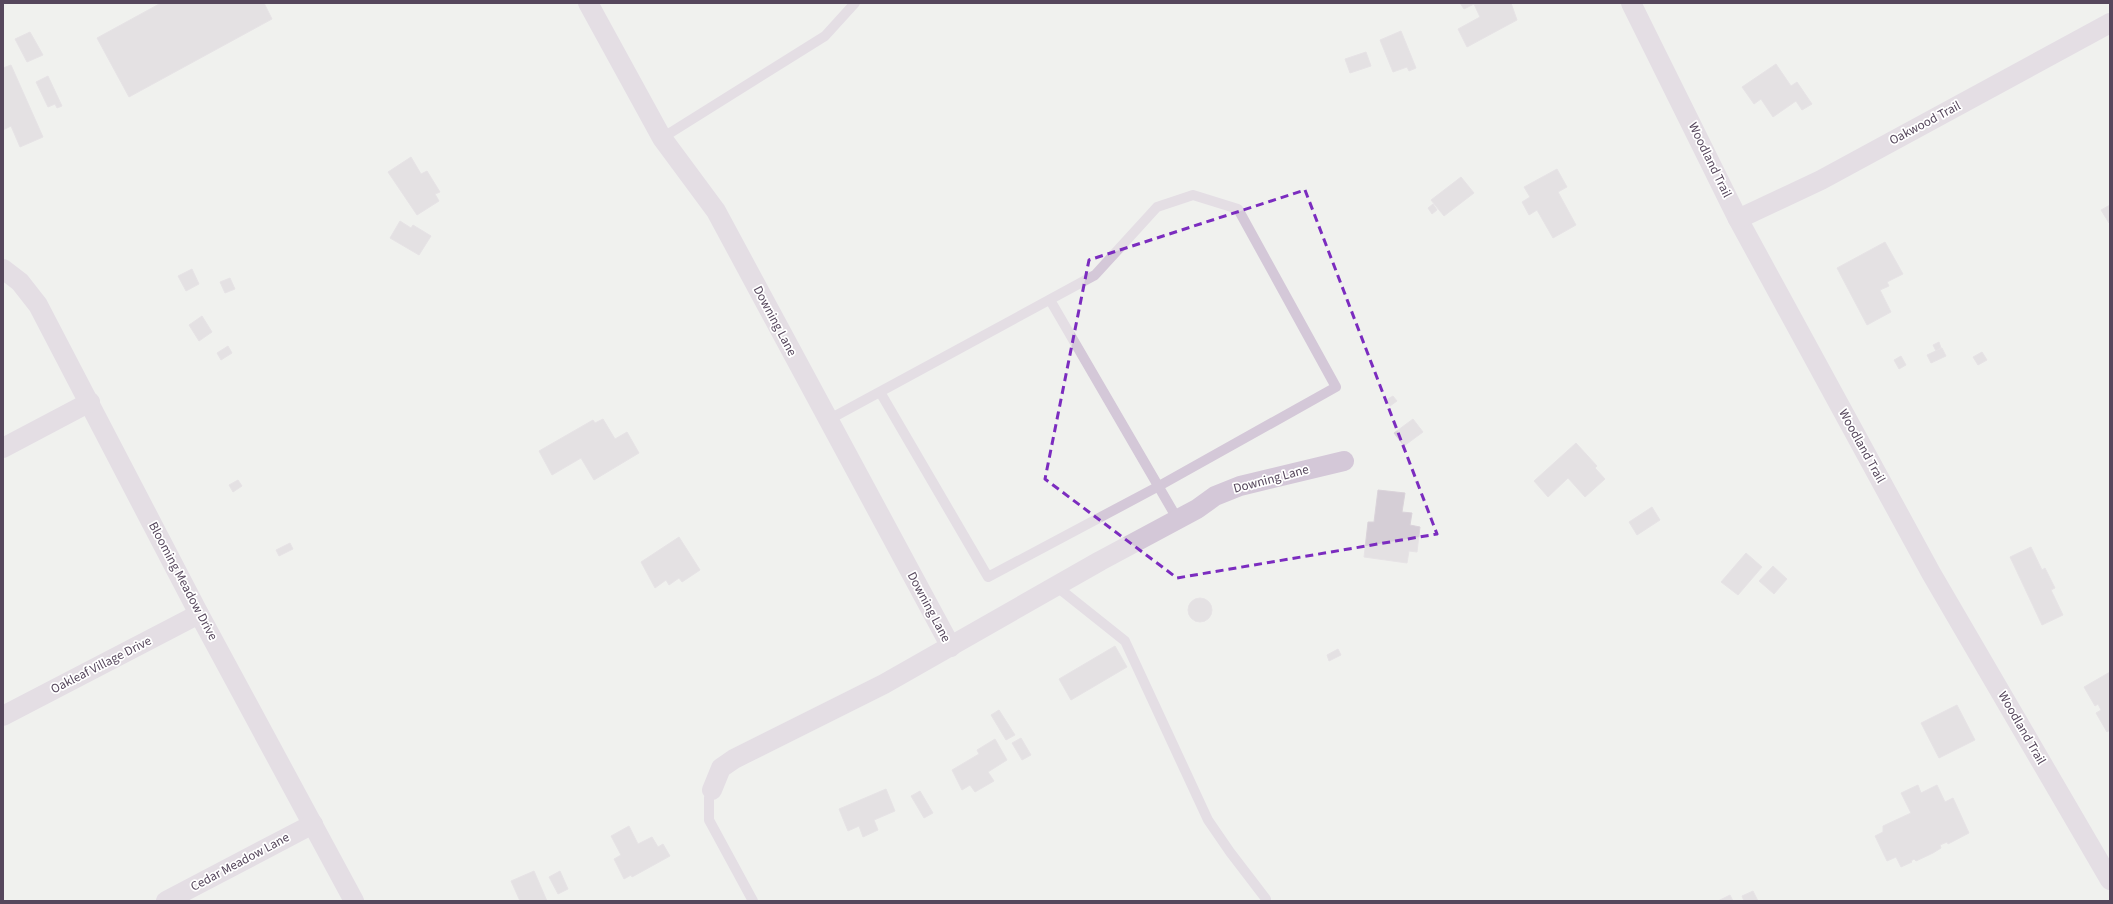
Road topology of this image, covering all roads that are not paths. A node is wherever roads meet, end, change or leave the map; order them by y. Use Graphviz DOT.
graph roads {
  1 [pos="588,3"];
  2 [pos="855,3"];
  3 [pos="1632,3"];
  4 [pos="2110,23"];
  5 [pos="662,138"];
  6 [pos="1738,219"];
  7 [pos="3,269"];
  8 [pos="1050,300"];
  9 [pos="880,392"];
  10 [pos="90,402"];
  11 [pos="828,420"];
  12 [pos="3,448"];
  13 [pos="1344,461"];
  14 [pos="1159,486"];
  15 [pos="1178,520"];
  16 [pos="1056,586"];
  17 [pos="200,614"];
  18 [pos="951,647"];
  19 [pos="3,716"];
  20 [pos="712,790"];
  21 [pos="313,824"];
  22 [pos="2110,880"];
  23 [pos="1266,899"];
  24 [pos="166,901"];
  25 [pos="354,901"];
  26 [pos="753,901"];
  1 -- 5 [label="street, Downing Lane"];
  2 -- 5 [label="lane"];
  3 -- 6 [label="street, Woodland Trail"];
  4 -- 6 [label="street, Oakwood Trail"];
  5 -- 11 [label="street, Downing Lane"];
  6 -- 22 [label="street, Woodland Trail"];
  7 -- 10 [label="street, Blooming Meadow Drive"];
  8 -- 9 [label="lane"];
  8 -- 14 [label="lane"];
  8 -- 14 [label="lane"];
  9 -- 11 [label="lane"];
  9 -- 14 [label="lane"];
  10 -- 12 [label="street"];
  10 -- 17 [label="street, Blooming Meadow Drive"];
  11 -- 18 [label="street, Downing Lane"];
  13 -- 15 [label="street, Downing Lane"];
  14 -- 15 [label="lane"];
  15 -- 16 [label="street, Downing Lane"];
  16 -- 18 [label="street, Downing Lane"];
  16 -- 23 [label="lane"];
  17 -- 19 [label="street, Oakleaf Village Drive"];
  17 -- 21 [label="street, Blooming Meadow Drive"];
  18 -- 20 [label="street, Downing Lane"];
  20 -- 26 [label="lane"];
  21 -- 24 [label="street, Cedar Meadow Lane"];
  21 -- 25 [label="street, Blooming Meadow Drive"];
}
